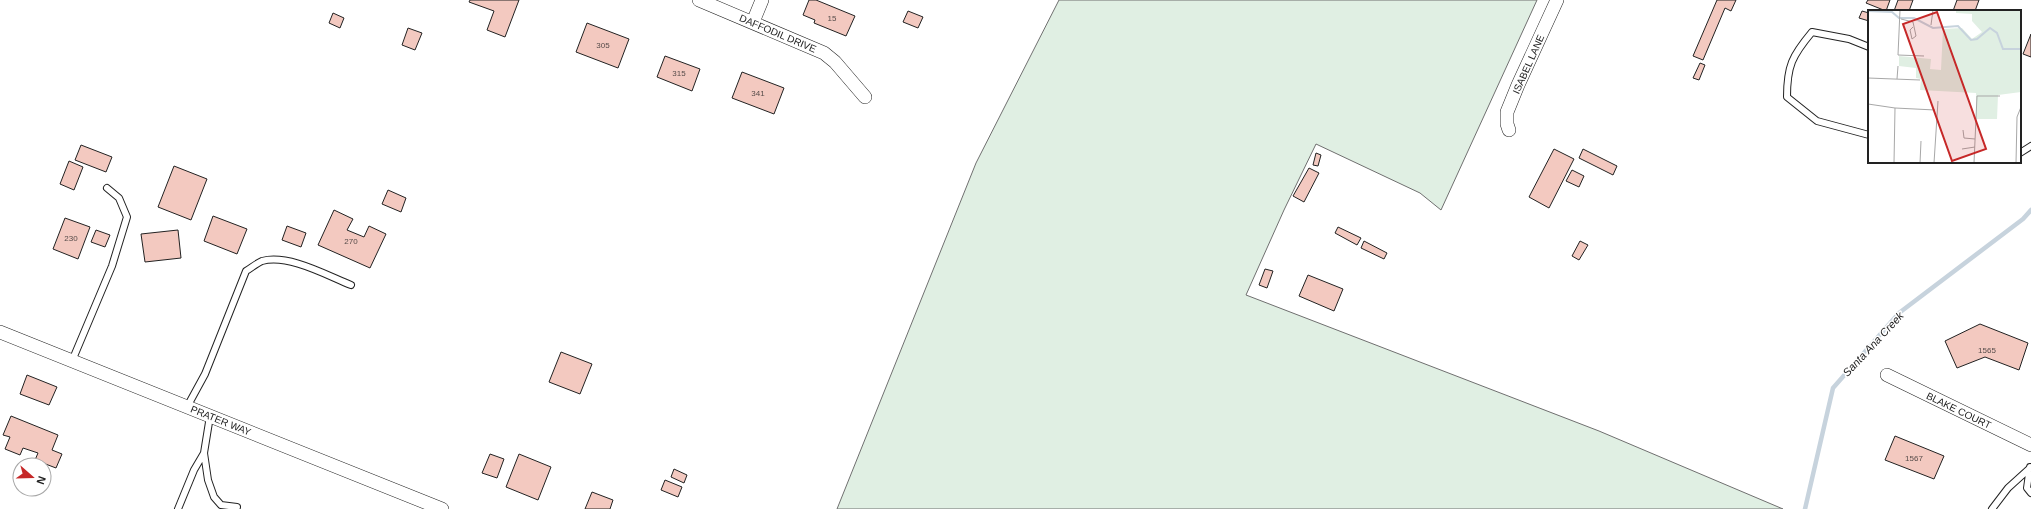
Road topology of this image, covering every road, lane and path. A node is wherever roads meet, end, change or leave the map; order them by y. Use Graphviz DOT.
graph roads {
  1 [pos="699,0"];
  2 [pos="762,0"];
  3 [pos="1557,0"];
  4 [pos="753,22"];
  5 [pos="1868,47"];
  6 [pos="865,97"];
  7 [pos="1509,130"];
  8 [pos="1868,135"];
  9 [pos="2031,146"];
  10 [pos="2021,153"];
  11 [pos="107,188"];
  12 [pos="351,285"];
  13 [pos="0,332"];
  14 [pos="72,361"];
  15 [pos="1887,375"];
  16 [pos="187,407"];
  17 [pos="210,416"];
  18 [pos="2031,445"];
  19 [pos="204,453"];
  20 [pos="2030,468"];
  21 [pos="2031,493"];
  22 [pos="238,507"];
  23 [pos="178,509"];
  24 [pos="442,509"];
  25 [pos="1992,509"];
  1 -- 4 [label="street, DAFFODIL DRIVE"];
  2 -- 4 [label="street"];
  3 -- 7 [label="street, ISABEL LANE"];
  4 -- 6 [label="street, DAFFODIL DRIVE"];
  5 -- 8 [label="lane"];
  9 -- 10 [label="lane"];
  11 -- 14 [label="lane"];
  12 -- 16 [label="lane"];
  13 -- 14 [label="street, PRATER WAY"];
  14 -- 16 [label="street, PRATER WAY"];
  15 -- 18 [label="street, BLAKE COURT"];
  16 -- 17 [label="street, PRATER WAY"];
  17 -- 19 [label="lane"];
  17 -- 24 [label="street, PRATER WAY"];
  19 -- 22 [label="lane"];
  19 -- 23 [label="lane"];
  20 -- 21 [label="lane"];
  20 -- 25 [label="lane"];
}
